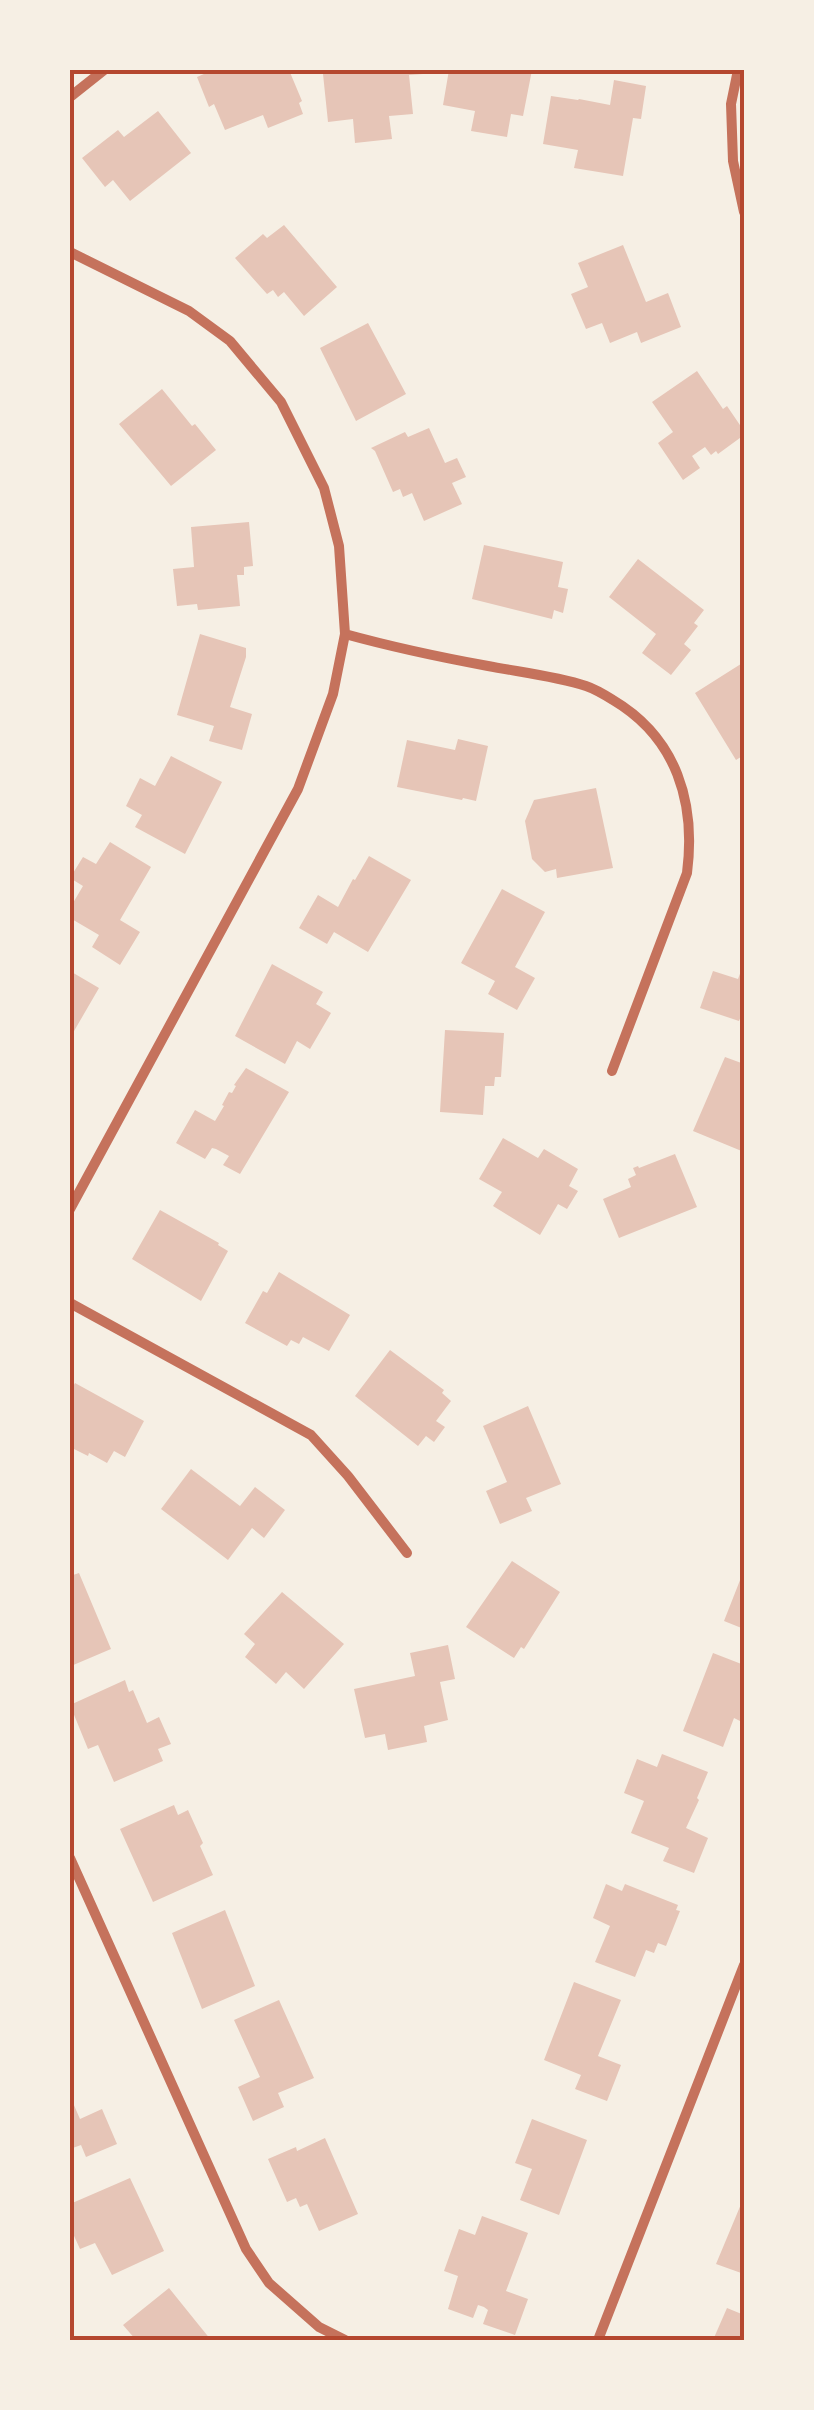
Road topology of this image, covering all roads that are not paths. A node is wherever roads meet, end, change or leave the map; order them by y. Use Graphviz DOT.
graph roads {
  1 [pos="104,70"];
  2 [pos="738,70"];
  3 [pos="70,96"];
  4 [pos="744,212"];
  5 [pos="70,252"];
  6 [pos="344,634"];
  7 [pos="612,1072"];
  8 [pos="70,1209"];
  9 [pos="70,1303"];
  10 [pos="406,1553"];
  11 [pos="70,1858"];
  12 [pos="744,1965"];
  13 [pos="345,2340"];
  14 [pos="598,2340"];
  1 -- 3 [label="street"];
  2 -- 4 [label="street"];
  5 -- 6 [label="street"];
  6 -- 7 [label="street"];
  6 -- 8 [label="street"];
  9 -- 10 [label="street"];
  11 -- 13 [label="street"];
  12 -- 14 [label="street"];
}
